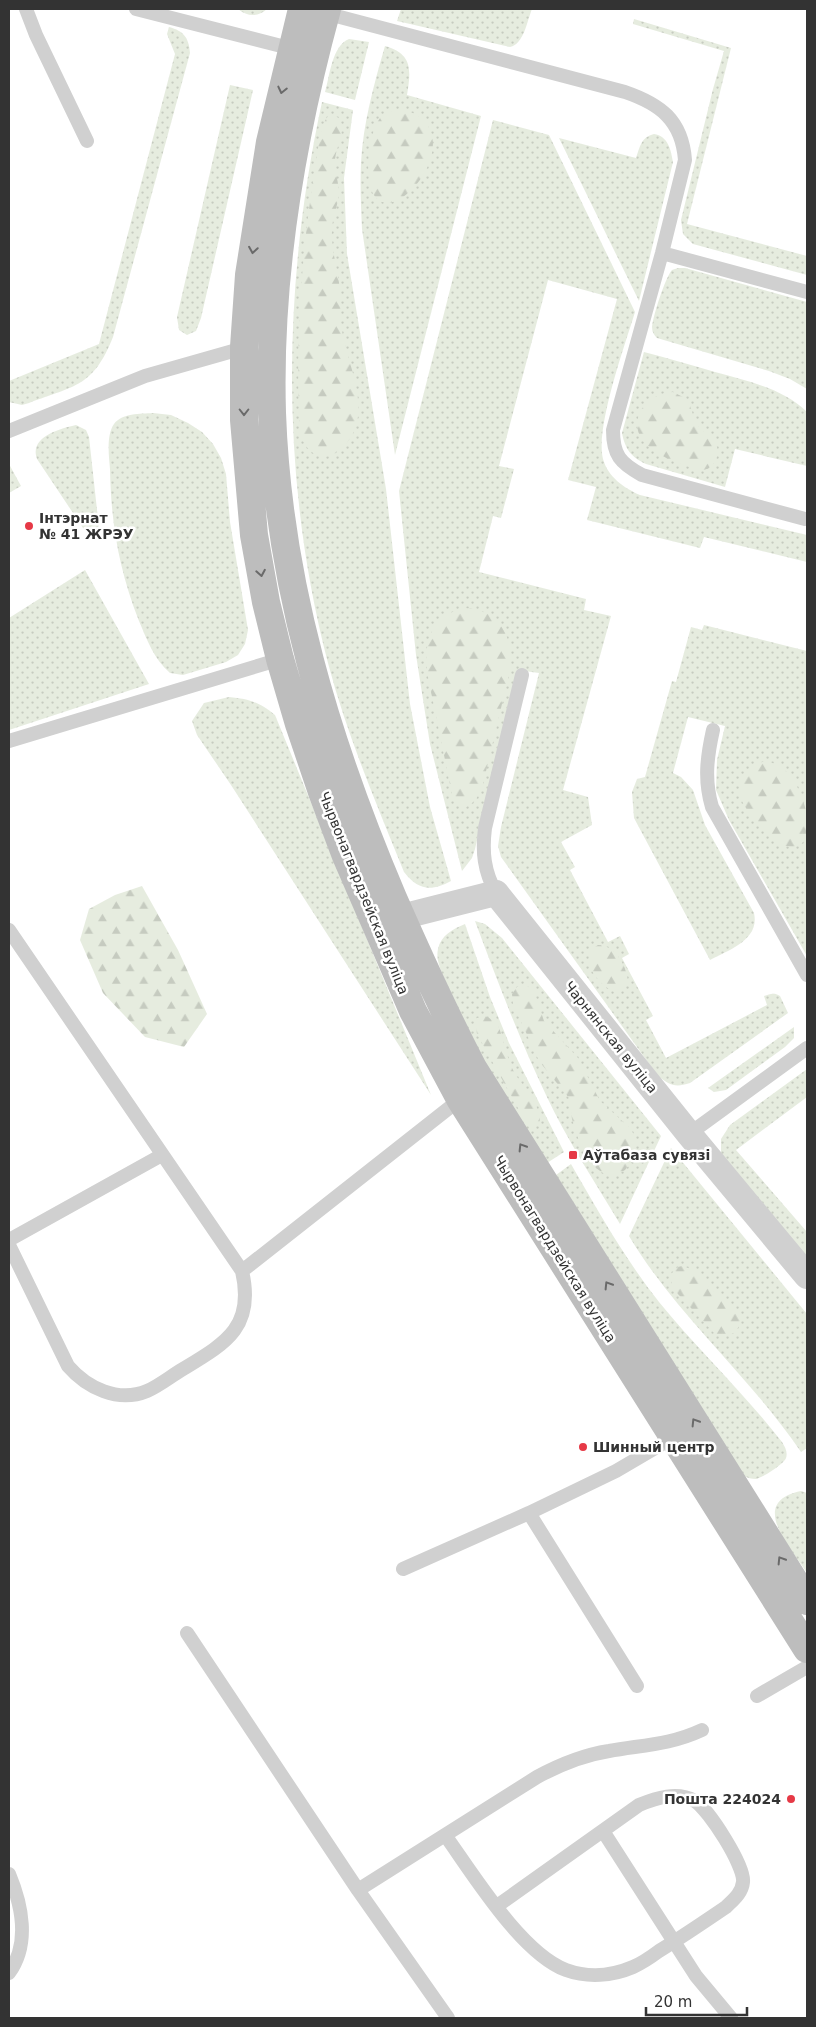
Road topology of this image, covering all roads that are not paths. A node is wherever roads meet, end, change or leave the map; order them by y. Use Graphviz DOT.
graph roads {
  1 [pos="26,9"];
  2 [pos="136,9"];
  3 [pos="315,10"];
  4 [pos="305,52"];
  5 [pos="87,140"];
  6 [pos="662,253"];
  7 [pos="807,292"];
  8 [pos="272,343"];
  9 [pos="244,348"];
  10 [pos="9,431"];
  11 [pos="806,519"];
  12 [pos="307,651"];
  13 [pos="280,659"];
  14 [pos="522,675"];
  15 [pos="713,730"];
  16 [pos="9,741"];
  17 [pos="496,893"];
  18 [pos="402,917"];
  19 [pos="375,924"];
  20 [pos="9,930"];
  21 [pos="21,948"];
  22 [pos="9,956"];
  23 [pos="807,975"];
  24 [pos="807,1048"];
  25 [pos="482,1083"];
  26 [pos="460,1100"];
  27 [pos="689,1134"];
  28 [pos="162,1155"];
  29 [pos="9,1240"];
  30 [pos="9,1245"];
  31 [pos="242,1271"];
  32 [pos="807,1276"];
  33 [pos="674,1437"];
  34 [pos="529,1513"];
  35 [pos="403,1570"];
  36 [pos="807,1601"];
  37 [pos="187,1633"];
  38 [pos="807,1649"];
  39 [pos="807,1667"];
  40 [pos="638,1686"];
  41 [pos="757,1696"];
  42 [pos="702,1730"];
  43 [pos="603,1831"];
  44 [pos="445,1835"];
  45 [pos="9,1874"];
  46 [pos="358,1890"];
  47 [pos="498,1906"];
  48 [pos="673,1942"];
  49 [pos="9,1973"];
  50 [pos="448,2018"];
  51 [pos="731,2018"];
  1 -- 5 [label="lane"];
  2 -- 4 [label="lane"];
  3 -- 4 [label="main road, Чырвонагвардзейская вуліца"];
  3 -- 6 [label="lane"];
  4 -- 8 [label="main road, Чырвонагвардзейская вуліца"];
  4 -- 9 [label="main road, Чырвонагвардзейская вуліца, one-way"];
  6 -- 7 [label="lane"];
  6 -- 11 [label="lane"];
  8 -- 9 [label="lane"];
  8 -- 12 [label="main road, Чырвонагвардзейская вуліца"];
  9 -- 10 [label="lane"];
  9 -- 13 [label="main road, Чырвонагвардзейская вуліца, one-way"];
  12 -- 13 [label="lane"];
  12 -- 18 [label="main road, Чырвонагвардзейская вуліца"];
  13 -- 16 [label="lane"];
  13 -- 19 [label="main road, Чырвонагвардзейская вуліца"];
  14 -- 17 [label="lane"];
  15 -- 23 [label="lane"];
  17 -- 18 [label="street"];
  17 -- 27 [label="street, Чарнянская вуліца"];
  18 -- 19 [label="street"];
  18 -- 25 [label="main road, Чырвонагвардзейская вуліца"];
  19 -- 26 [label="main road, Чырвонагвардзейская вуліца"];
  20 -- 21 [label="lane"];
  21 -- 22 [label="lane"];
  21 -- 28 [label="lane"];
  24 -- 27 [label="lane"];
  25 -- 26 [label="lane"];
  36 -- 25 [label="main road, Чырвонагвардзейская вуліца, one-way"];
  26 -- 31 [label="lane"];
  26 -- 33 [label="main road, Чырвонагвардзейская вуліца"];
  27 -- 32 [label="street, Чарнянская вуліца"];
  28 -- 29 [label="lane"];
  28 -- 31 [label="lane"];
  30 -- 31 [label="lane"];
  33 -- 34 [label="lane"];
  33 -- 38 [label="main road, Чырвонагвардзейская вуліца"];
  34 -- 35 [label="lane"];
  34 -- 40 [label="lane"];
  37 -- 46 [label="lane"];
  39 -- 41 [label="lane"];
  42 -- 44 [label="lane"];
  43 -- 47 [label="lane"];
  43 -- 48 [label="lane"];
  43 -- 48 [label="lane"];
  44 -- 46 [label="lane"];
  44 -- 47 [label="lane"];
  45 -- 49 [label="lane"];
  46 -- 50 [label="lane"];
  47 -- 48 [label="lane"];
  48 -- 51 [label="lane"];
}
